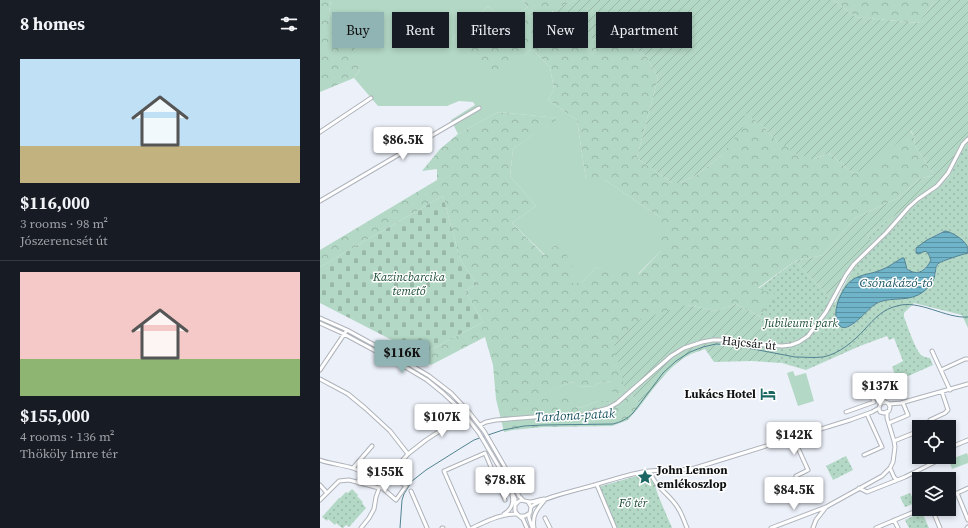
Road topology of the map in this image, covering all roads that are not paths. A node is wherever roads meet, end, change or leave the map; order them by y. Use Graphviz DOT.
graph roads {
  1 [pos="371,98"];
  2 [pos="479,108"];
  3 [pos="320,132"];
  4 [pos="968,139"];
  5 [pos="320,202"];
  6 [pos="320,318"];
  7 [pos="320,323"];
  8 [pos="346,330"];
  9 [pos="344,334"];
  10 [pos="932,351"];
  11 [pos="968,359"];
  12 [pos="320,370"];
  13 [pos="941,370"];
  14 [pos="864,378"];
  15 [pos="320,379"];
  16 [pos="968,384"];
  17 [pos="876,388"];
  18 [pos="950,390"];
  19 [pos="942,392"];
  20 [pos="880,397"];
  21 [pos="885,402"];
  22 [pos="903,403"];
  23 [pos="890,407"];
  24 [pos="882,410"];
  25 [pos="469,412"];
  26 [pos="846,412"];
  27 [pos="867,414"];
  28 [pos="465,415"];
  29 [pos="930,420"];
  30 [pos="889,423"];
  31 [pos="480,426"];
  32 [pos="912,434"];
  33 [pos="794,437"];
  34 [pos="968,440"];
  35 [pos="894,441"];
  36 [pos="956,445"];
  37 [pos="372,446"];
  38 [pos="408,454"];
  39 [pos="864,455"];
  40 [pos="320,460"];
  41 [pos="933,464"];
  42 [pos="353,468"];
  43 [pos="890,468"];
  44 [pos="650,471"];
  45 [pos="796,476"];
  46 [pos="896,479"];
  47 [pos="358,482"];
  48 [pos="400,482"];
  49 [pos="320,485"];
  50 [pos="597,485"];
  51 [pos="508,486"];
  52 [pos="379,487"];
  53 [pos="859,488"];
  54 [pos="967,489"];
  55 [pos="411,491"];
  56 [pos="327,493"];
  57 [pos="957,493"];
  58 [pos="968,494"];
  59 [pos="552,498"];
  60 [pos="320,500"];
  61 [pos="505,500"];
  62 [pos="523,500"];
  63 [pos="544,501"];
  64 [pos="528,502"];
  65 [pos="515,505"];
  66 [pos="826,507"];
  67 [pos="531,508"];
  68 [pos="507,513"];
  69 [pos="912,513"];
  70 [pos="529,514"];
  71 [pos="519,515"];
  72 [pos="500,516"];
  73 [pos="935,516"];
  74 [pos="545,518"];
  75 [pos="894,520"];
  76 [pos="968,520"];
  77 [pos="361,528"];
  78 [pos="427,528"];
  79 [pos="470,528"];
  80 [pos="527,528"];
  81 [pos="533,528"];
  82 [pos="550,528"];
  83 [pos="615,528"];
  84 [pos="687,528"];
  85 [pos="771,528"];
  86 [pos="813,528"];
  87 [pos="876,528"];
  88 [pos="898,528"];
  89 [pos="940,528"];
  1 -- 3 [label="street"];
  2 -- 5 [label="street"];
  4 -- 31 [label="street, Hajcsár út"];
  6 -- 8 [label="street"];
  7 -- 9 [label="street"];
  8 -- 9 [label="street"];
  8 -- 25 [label="street"];
  9 -- 12 [label="street"];
  9 -- 28 [label="street"];
  10 -- 13 [label="street"];
  11 -- 13 [label="street"];
  13 -- 18 [label="street"];
  14 -- 26 [label="street"];
  15 -- 38 [label="street"];
  16 -- 18 [label="street"];
  17 -- 20 [label="street"];
  18 -- 19 [label="street"];
  19 -- 22 [label="street"];
  19 -- 29 [label="street"];
  20 -- 21 [label="street"];
  20 -- 24 [label="street"];
  21 -- 23 [label="street"];
  21 -- 24 [label="street"];
  22 -- 23 [label="street"];
  22 -- 30 [label="street"];
  23 -- 24 [label="street"];
  24 -- 27 [label="street"];
  24 -- 30 [label="street"];
  25 -- 28 [label="street"];
  25 -- 31 [label="street"];
  27 -- 33 [label="street"];
  27 -- 39 [label="street"];
  28 -- 38 [label="street"];
  28 -- 51 [label="street"];
  30 -- 35 [label="street"];
  31 -- 62 [label="street"];
  32 -- 35 [label="street"];
  33 -- 44 [label="street"];
  33 -- 45 [label="street"];
  34 -- 36 [label="street"];
  35 -- 43 [label="street"];
  37 -- 42 [label="street"];
  38 -- 52 [label="street"];
  40 -- 42 [label="street"];
  41 -- 46 [label="street"];
  42 -- 47 [label="street"];
  43 -- 46 [label="street"];
  43 -- 53 [label="street"];
  44 -- 50 [label="street"];
  44 -- 84 [label="street"];
  46 -- 53 [label="street"];
  47 -- 52 [label="street"];
  47 -- 56 [label="street"];
  48 -- 52 [label="street"];
  49 -- 56 [label="street"];
  50 -- 59 [label="street"];
  50 -- 83 [label="street"];
  51 -- 65 [label="street"];
  51 -- 68 [label="street"];
  52 -- 77 [label="street"];
  53 -- 66 [label="street"];
  54 -- 57 [label="street"];
  54 -- 58 [label="street"];
  55 -- 78 [label="street"];
  56 -- 60 [label="street"];
  57 -- 76 [label="street"];
  59 -- 63 [label="street"];
  59 -- 64 [label="street"];
  61 -- 79 [label="street"];
  62 -- 64 [label="street"];
  62 -- 65 [label="street"];
  63 -- 67 [label="street"];
  63 -- 81 [label="street"];
  64 -- 67 [label="street"];
  65 -- 68 [label="street"];
  65 -- 71 [label="street"];
  66 -- 85 [label="street"];
  66 -- 86 [label="street"];
  67 -- 70 [label="street"];
  68 -- 72 [label="street"];
  69 -- 75 [label="street"];
  70 -- 71 [label="street"];
  70 -- 81 [label="street"];
  71 -- 72 [label="street"];
  71 -- 80 [label="street"];
  72 -- 79 [label="street"];
  73 -- 89 [label="street"];
  74 -- 82 [label="street"];
  75 -- 87 [label="street"];
  75 -- 88 [label="street"];
}
